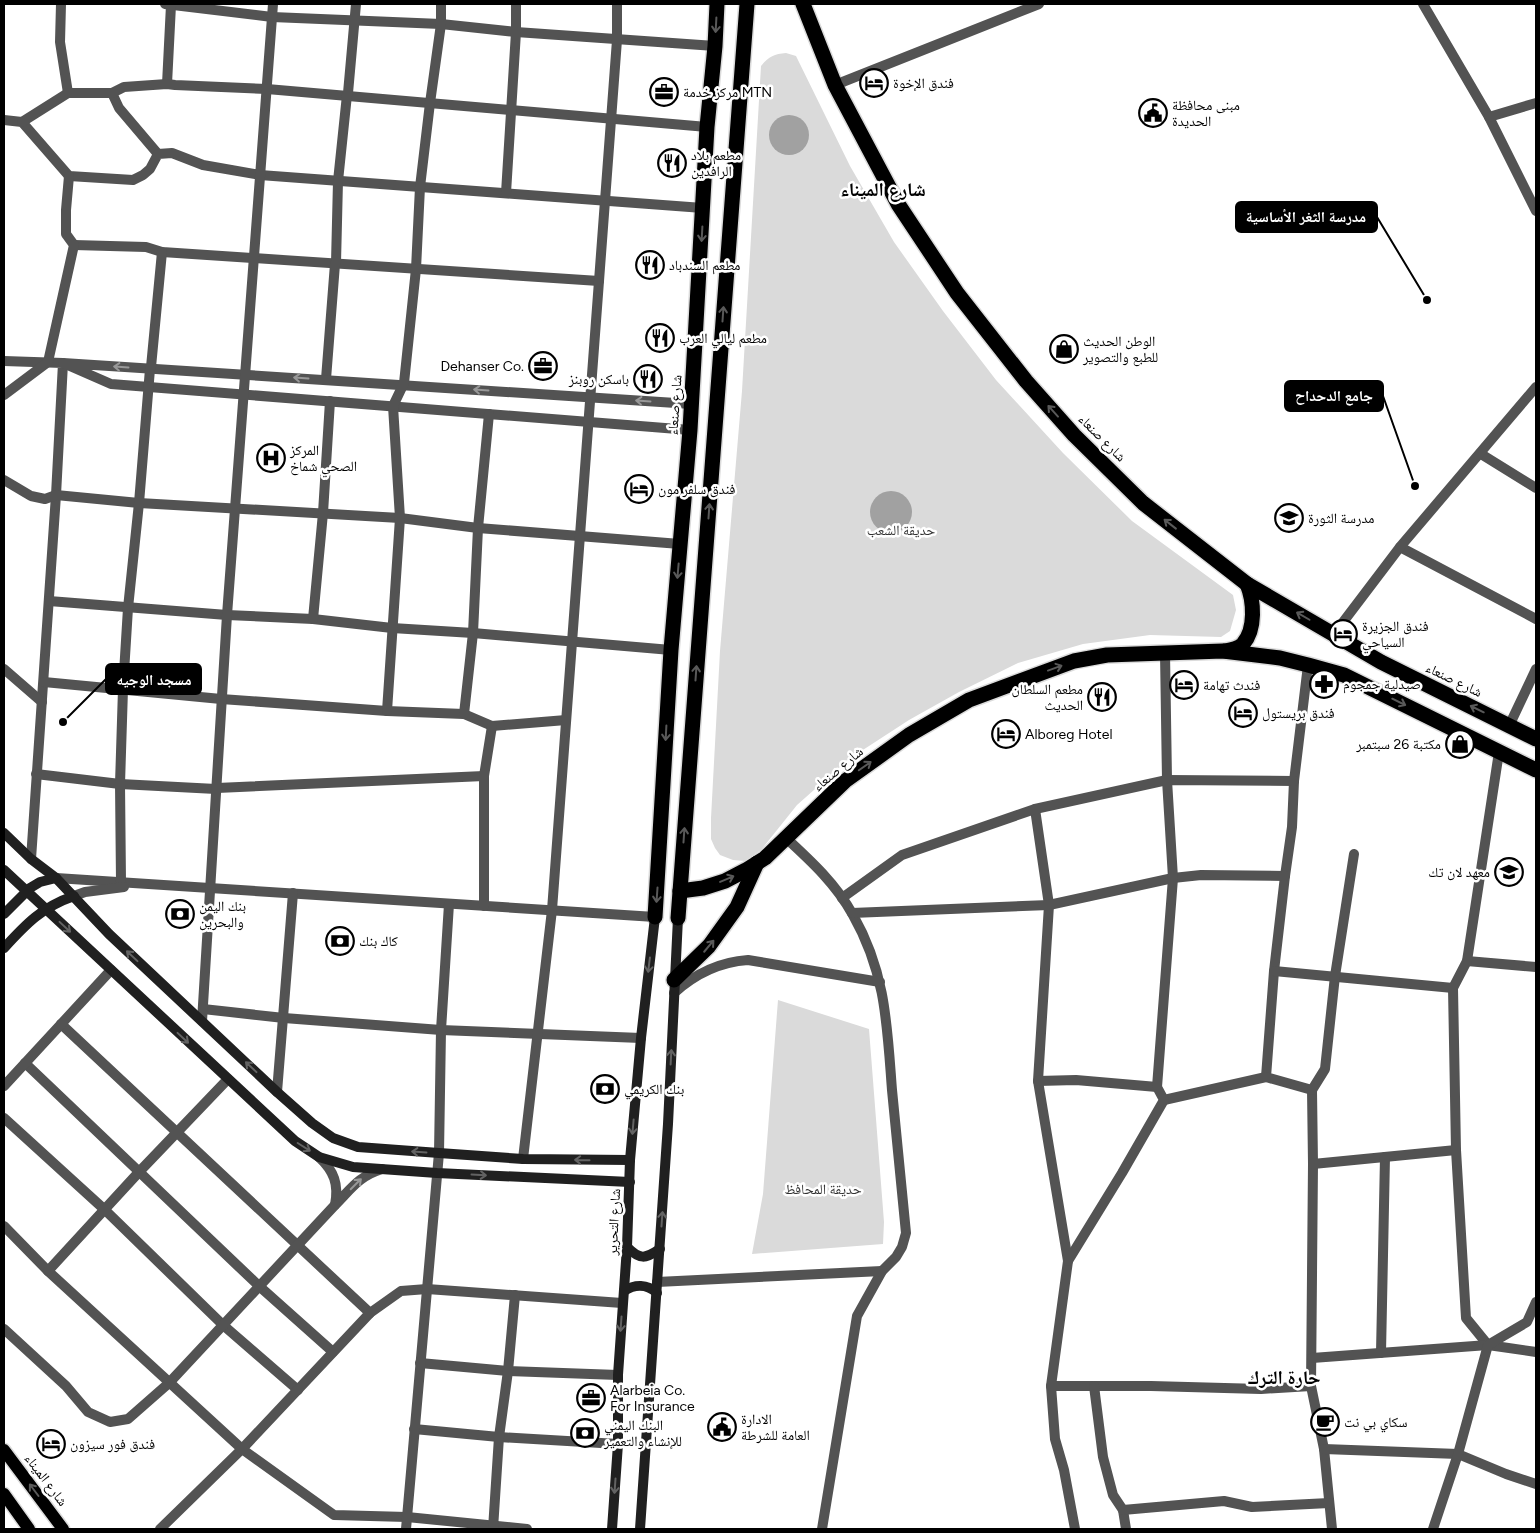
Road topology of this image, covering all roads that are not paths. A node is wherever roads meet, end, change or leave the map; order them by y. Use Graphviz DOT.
graph roads {
  1 [pos="61,4"];
  2 [pos="168,4"];
  3 [pos="273,4"];
  4 [pos="356,4"];
  5 [pos="441,4"];
  6 [pos="516,4"];
  7 [pos="617,4"];
  8 [pos="717,4"];
  9 [pos="747,4"];
  10 [pos="803,4"];
  11 [pos="1039,4"];
  12 [pos="1423,4"];
  13 [pos="272,17"];
  14 [pos="354,21"];
  15 [pos="441,24"];
  16 [pos="516,32"];
  17 [pos="616,40"];
  18 [pos="715,46"];
  19 [pos="167,84"];
  20 [pos="835,85"];
  21 [pos="267,89"];
  22 [pos="68,93"];
  23 [pos="112,93"];
  24 [pos="347,96"];
  25 [pos="1536,102"];
  26 [pos="430,103"];
  27 [pos="511,110"];
  28 [pos="1488,117"];
  29 [pos="611,118"];
  30 [pos="4,120"];
  31 [pos="22,122"];
  32 [pos="708,127"];
  33 [pos="158,154"];
  34 [pos="260,175"];
  35 [pos="68,176"];
  36 [pos="338,181"];
  37 [pos="420,187"];
  38 [pos="506,193"];
  39 [pos="605,201"];
  40 [pos="703,208"];
  41 [pos="1536,211"];
  42 [pos="74,245"];
  43 [pos="162,252"];
  44 [pos="254,258"];
  45 [pos="335,264"];
  46 [pos="416,269"];
  47 [pos="599,281"];
  48 [pos="4,361"];
  49 [pos="48,362"];
  50 [pos="63,363"];
  51 [pos="150,368"];
  52 [pos="245,374"];
  53 [pos="326,380"];
  54 [pos="403,385"];
  55 [pos="1536,387"];
  56 [pos="149,388"];
  57 [pos="4,394"];
  58 [pos="243,394"];
  59 [pos="590,397"];
  60 [pos="330,401"];
  61 [pos="691,404"];
  62 [pos="393,406"];
  63 [pos="489,414"];
  64 [pos="588,421"];
  65 [pos="690,430"];
  66 [pos="1481,454"];
  67 [pos="4,480"];
  68 [pos="1536,488"];
  69 [pos="56,496"];
  70 [pos="139,503"];
  71 [pos="235,510"];
  72 [pos="322,513"];
  73 [pos="400,518"];
  74 [pos="478,528"];
  75 [pos="580,536"];
  76 [pos="680,544"];
  77 [pos="1400,547"];
  78 [pos="1247,584"];
  79 [pos="49,601"];
  80 [pos="128,608"];
  81 [pos="227,615"];
  82 [pos="313,619"];
  83 [pos="1536,619"];
  84 [pos="392,628"];
  85 [pos="473,633"];
  86 [pos="1334,634"];
  87 [pos="572,642"];
  88 [pos="671,650"];
  89 [pos="1223,651"];
  90 [pos="1165,652"];
  91 [pos="1308,665"];
  92 [pos="4,669"];
  93 [pos="1536,669"];
  94 [pos="44,682"];
  95 [pos="123,688"];
  96 [pos="221,698"];
  97 [pos="42,702"];
  98 [pos="387,711"];
  99 [pos="464,714"];
  100 [pos="566,720"];
  101 [pos="492,726"];
  102 [pos="1509,726"];
  103 [pos="1536,738"];
  104 [pos="1499,752"];
  105 [pos="1536,770"];
  106 [pos="36,774"];
  107 [pos="484,776"];
  108 [pos="1168,780"];
  109 [pos="1294,781"];
  110 [pos="120,784"];
  111 [pos="217,788"];
  112 [pos="1035,809"];
  113 [pos="4,833"];
  114 [pos="786,838"];
  115 [pos="1354,854"];
  116 [pos="30,859"];
  117 [pos="757,862"];
  118 [pos="4,870"];
  119 [pos="1284,876"];
  120 [pos="56,878"];
  121 [pos="1173,878"];
  122 [pos="122,882"];
  123 [pos="144,884"];
  124 [pos="210,888"];
  125 [pos="26,891"];
  126 [pos="680,891"];
  127 [pos="294,893"];
  128 [pos="74,896"];
  129 [pos="842,898"];
  130 [pos="449,904"];
  131 [pos="1049,905"];
  132 [pos="484,906"];
  133 [pos="45,909"];
  134 [pos="552,910"];
  135 [pos="852,913"];
  136 [pos="4,914"];
  137 [pos="655,917"];
  138 [pos="678,918"];
  139 [pos="4,948"];
  140 [pos="1467,961"];
  141 [pos="1536,967"];
  142 [pos="110,970"];
  143 [pos="1274,970"];
  144 [pos="1335,976"];
  145 [pos="880,982"];
  146 [pos="674,986"];
  147 [pos="1454,988"];
  148 [pos="203,1009"];
  149 [pos="284,1018"];
  150 [pos="202,1021"];
  151 [pos="61,1024"];
  152 [pos="441,1030"];
  153 [pos="537,1033"];
  154 [pos="641,1038"];
  155 [pos="25,1063"];
  156 [pos="1266,1077"];
  157 [pos="228,1079"];
  158 [pos="1038,1081"];
  159 [pos="4,1086"];
  160 [pos="1157,1086"];
  161 [pos="1312,1090"];
  162 [pos="277,1092"];
  163 [pos="1164,1100"];
  164 [pos="4,1118"];
  165 [pos="178,1133"];
  166 [pos="1456,1150"];
  167 [pos="439,1154"];
  168 [pos="319,1156"];
  169 [pos="1385,1156"];
  170 [pos="523,1158"];
  171 [pos="630,1160"];
  172 [pos="1313,1164"];
  173 [pos="382,1169"];
  174 [pos="139,1172"];
  175 [pos="437,1173"];
  176 [pos="630,1182"];
  177 [pos="335,1204"];
  178 [pos="105,1210"];
  179 [pos="4,1226"];
  180 [pos="297,1245"];
  181 [pos="628,1247"];
  182 [pos="660,1250"];
  183 [pos="1068,1261"];
  184 [pos="48,1271"];
  185 [pos="882,1271"];
  186 [pos="259,1286"];
  187 [pos="427,1288"];
  188 [pos="657,1288"];
  189 [pos="624,1291"];
  190 [pos="515,1295"];
  191 [pos="1536,1302"];
  192 [pos="622,1303"];
  193 [pos="370,1313"];
  194 [pos="223,1325"];
  195 [pos="4,1328"];
  196 [pos="1488,1345"];
  197 [pos="334,1352"];
  198 [pos="1536,1352"];
  199 [pos="1381,1353"];
  200 [pos="1312,1358"];
  201 [pos="420,1363"];
  202 [pos="508,1370"];
  203 [pos="618,1375"];
  204 [pos="170,1383"];
  205 [pos="1051,1386"];
  206 [pos="1094,1386"];
  207 [pos="1311,1386"];
  208 [pos="298,1390"];
  209 [pos="414,1429"];
  210 [pos="499,1437"];
  211 [pos="618,1444"];
  212 [pos="1324,1449"];
  213 [pos="4,1450"];
  214 [pos="242,1450"];
  215 [pos="1458,1454"];
  216 [pos="1536,1484"];
  217 [pos="4,1494"];
  218 [pos="1329,1503"];
  219 [pos="1123,1510"];
  220 [pos="407,1517"];
  221 [pos="493,1528"];
  222 [pos="29,1529"];
  223 [pos="63,1529"];
  224 [pos="160,1529"];
  225 [pos="406,1529"];
  226 [pos="527,1529"];
  227 [pos="612,1529"];
  228 [pos="640,1529"];
  229 [pos="822,1529"];
  230 [pos="1075,1529"];
  231 [pos="1126,1529"];
  232 [pos="1332,1529"];
  233 [pos="1433,1529"];
  1 -- 22 [label="street"];
  2 -- 13 [label="street"];
  2 -- 19 [label="street"];
  3 -- 13 [label="street"];
  4 -- 14 [label="street"];
  5 -- 15 [label="street"];
  6 -- 16 [label="street"];
  7 -- 17 [label="street"];
  8 -- 18 [label="highway, شارع صنعاء, one-way"];
  126 -- 9 [label="highway, one-way"];
  10 -- 20 [label="highway, شارع صنعاء"];
  11 -- 20 [label="street"];
  12 -- 28 [label="street"];
  13 -- 14 [label="street"];
  13 -- 21 [label="street"];
  14 -- 15 [label="street"];
  14 -- 24 [label="street"];
  15 -- 16 [label="street"];
  15 -- 26 [label="street"];
  16 -- 17 [label="street"];
  16 -- 27 [label="street"];
  17 -- 18 [label="street"];
  17 -- 29 [label="street"];
  18 -- 32 [label="highway, شارع صنعاء"];
  19 -- 21 [label="street"];
  19 -- 23 [label="street"];
  78 -- 20 [label="highway, شارع صنعاء, one-way"];
  21 -- 24 [label="street"];
  21 -- 34 [label="street"];
  22 -- 23 [label="street"];
  22 -- 31 [label="street"];
  23 -- 33 [label="street"];
  24 -- 26 [label="street"];
  24 -- 36 [label="street"];
  25 -- 28 [label="street"];
  26 -- 27 [label="street"];
  26 -- 37 [label="street"];
  27 -- 29 [label="street"];
  27 -- 38 [label="street"];
  28 -- 41 [label="street"];
  29 -- 32 [label="street"];
  29 -- 39 [label="street"];
  30 -- 31 [label="street"];
  31 -- 35 [label="street"];
  32 -- 40 [label="highway, شارع صنعاء"];
  33 -- 34 [label="street"];
  33 -- 35 [label="street"];
  34 -- 36 [label="street"];
  34 -- 44 [label="street"];
  35 -- 42 [label="street"];
  36 -- 37 [label="street"];
  36 -- 45 [label="street"];
  37 -- 38 [label="street"];
  37 -- 46 [label="street"];
  38 -- 39 [label="street"];
  39 -- 40 [label="street"];
  39 -- 47 [label="street"];
  40 -- 61 [label="highway, شارع صنعاء, one-way"];
  42 -- 43 [label="street"];
  42 -- 49 [label="street"];
  43 -- 44 [label="street"];
  43 -- 51 [label="street"];
  44 -- 45 [label="street"];
  44 -- 52 [label="street"];
  45 -- 46 [label="street"];
  45 -- 53 [label="street"];
  46 -- 47 [label="street"];
  46 -- 54 [label="street"];
  47 -- 59 [label="street"];
  48 -- 49 [label="street"];
  49 -- 50 [label="street"];
  49 -- 57 [label="street"];
  51 -- 50 [label="street, one-way"];
  50 -- 56 [label="street"];
  50 -- 69 [label="street"];
  51 -- 52 [label="street"];
  51 -- 56 [label="street"];
  53 -- 52 [label="street, one-way"];
  52 -- 58 [label="street"];
  53 -- 54 [label="street"];
  59 -- 54 [label="street, one-way"];
  54 -- 62 [label="street"];
  55 -- 66 [label="street"];
  56 -- 58 [label="street"];
  56 -- 70 [label="street"];
  58 -- 60 [label="street"];
  58 -- 71 [label="street"];
  61 -- 59 [label="street, one-way"];
  59 -- 64 [label="street"];
  60 -- 62 [label="street"];
  60 -- 72 [label="street"];
  61 -- 65 [label="highway, شارع صنعاء"];
  62 -- 63 [label="street"];
  62 -- 73 [label="street"];
  63 -- 64 [label="street"];
  63 -- 74 [label="street"];
  64 -- 65 [label="street"];
  64 -- 75 [label="street"];
  65 -- 76 [label="highway, شارع صنعاء"];
  66 -- 68 [label="street"];
  66 -- 77 [label="street"];
  67 -- 69 [label="street"];
  69 -- 70 [label="street"];
  69 -- 79 [label="street"];
  70 -- 71 [label="street"];
  70 -- 80 [label="street"];
  71 -- 72 [label="street"];
  71 -- 81 [label="street"];
  72 -- 73 [label="street"];
  72 -- 82 [label="street"];
  73 -- 74 [label="street"];
  73 -- 84 [label="street"];
  74 -- 75 [label="street"];
  74 -- 85 [label="street"];
  75 -- 76 [label="street"];
  75 -- 87 [label="street"];
  76 -- 88 [label="highway, شارع صنعاء, one-way"];
  77 -- 83 [label="street"];
  77 -- 86 [label="street"];
  86 -- 78 [label="highway, شارع صنعاء, one-way"];
  78 -- 89 [label="highway"];
  79 -- 80 [label="street"];
  79 -- 94 [label="street"];
  80 -- 81 [label="street"];
  80 -- 95 [label="street"];
  81 -- 82 [label="street"];
  81 -- 96 [label="street"];
  82 -- 84 [label="street"];
  84 -- 85 [label="street"];
  84 -- 98 [label="street"];
  85 -- 87 [label="street"];
  85 -- 99 [label="street"];
  102 -- 86 [label="highway, شارع صنعاء, one-way"];
  87 -- 88 [label="street"];
  87 -- 100 [label="street"];
  88 -- 137 [label="highway, شارع صنعاء, one-way"];
  89 -- 90 [label="highway, شارع صنعاء"];
  89 -- 91 [label="highway, شارع صنعاء"];
  90 -- 108 [label="street"];
  114 -- 90 [label="highway, شارع صنعاء, one-way"];
  91 -- 104 [label="highway, شارع صنعاء, one-way"];
  91 -- 109 [label="street"];
  92 -- 97 [label="street"];
  93 -- 102 [label="street"];
  94 -- 95 [label="street"];
  94 -- 97 [label="street"];
  95 -- 96 [label="street"];
  95 -- 110 [label="street"];
  96 -- 98 [label="street"];
  96 -- 111 [label="street"];
  97 -- 106 [label="street"];
  98 -- 99 [label="street"];
  99 -- 101 [label="street"];
  100 -- 101 [label="street"];
  100 -- 134 [label="street"];
  101 -- 107 [label="street"];
  102 -- 103 [label="highway, شارع صنعاء"];
  104 -- 105 [label="highway, شارع صنعاء"];
  104 -- 140 [label="street"];
  106 -- 110 [label="street"];
  106 -- 116 [label="street"];
  107 -- 111 [label="street"];
  107 -- 132 [label="street"];
  108 -- 109 [label="street"];
  108 -- 112 [label="street"];
  108 -- 121 [label="street"];
  109 -- 119 [label="street"];
  110 -- 111 [label="street"];
  110 -- 122 [label="street"];
  111 -- 124 [label="street"];
  112 -- 129 [label="street"];
  112 -- 131 [label="street"];
  113 -- 116 [label="main road"];
  114 -- 117 [label="highway, شارع صنعاء"];
  114 -- 129 [label="street"];
  115 -- 144 [label="street"];
  116 -- 120 [label="main road"];
  126 -- 117 [label="highway, شارع صنعاء, one-way"];
  146 -- 117 [label="highway, one-way"];
  118 -- 125 [label="main road"];
  119 -- 121 [label="street"];
  119 -- 143 [label="street"];
  120 -- 122 [label="street"];
  120 -- 125 [label="main road"];
  120 -- 128 [label="main road"];
  121 -- 131 [label="street"];
  121 -- 160 [label="street"];
  122 -- 123 [label="street"];
  123 -- 124 [label="street"];
  123 -- 128 [label="street"];
  124 -- 127 [label="street"];
  124 -- 148 [label="street"];
  125 -- 133 [label="main road"];
  125 -- 136 [label="main road"];
  126 -- 138 [label="highway"];
  127 -- 130 [label="street"];
  127 -- 149 [label="street"];
  128 -- 133 [label="main road"];
  150 -- 128 [label="main road, one-way"];
  129 -- 135 [label="street"];
  130 -- 132 [label="street"];
  130 -- 152 [label="street"];
  131 -- 135 [label="street"];
  131 -- 158 [label="street"];
  132 -- 134 [label="street"];
  133 -- 139 [label="main road"];
  133 -- 142 [label="main road, one-way"];
  134 -- 137 [label="street"];
  134 -- 153 [label="street"];
  135 -- 145 [label="street"];
  137 -- 154 [label="main road, شارع التحرير, one-way"];
  138 -- 146 [label="main road"];
  140 -- 141 [label="street"];
  140 -- 147 [label="street"];
  142 -- 151 [label="street"];
  142 -- 157 [label="main road, one-way"];
  143 -- 144 [label="street"];
  143 -- 156 [label="street"];
  144 -- 147 [label="street"];
  144 -- 161 [label="street"];
  145 -- 146 [label="street"];
  145 -- 185 [label="street"];
  182 -- 146 [label="main road, one-way"];
  147 -- 166 [label="street"];
  148 -- 149 [label="street"];
  148 -- 150 [label="street"];
  149 -- 152 [label="street"];
  149 -- 162 [label="street"];
  162 -- 150 [label="main road, one-way"];
  151 -- 155 [label="street"];
  151 -- 165 [label="street"];
  152 -- 153 [label="street"];
  152 -- 167 [label="street"];
  153 -- 154 [label="street"];
  153 -- 170 [label="street"];
  154 -- 171 [label="main road, شارع التحرير, one-way"];
  155 -- 159 [label="street"];
  155 -- 174 [label="street"];
  156 -- 161 [label="street"];
  156 -- 163 [label="street"];
  157 -- 165 [label="street"];
  157 -- 168 [label="main road, one-way"];
  158 -- 160 [label="street"];
  158 -- 183 [label="street"];
  160 -- 163 [label="street"];
  161 -- 172 [label="street"];
  167 -- 162 [label="main road, one-way"];
  163 -- 183 [label="street"];
  164 -- 178 [label="street"];
  165 -- 174 [label="street"];
  165 -- 180 [label="street"];
  166 -- 169 [label="street"];
  166 -- 196 [label="street"];
  167 -- 170 [label="main road"];
  167 -- 175 [label="street"];
  168 -- 173 [label="main road"];
  168 -- 177 [label="street"];
  169 -- 172 [label="street"];
  169 -- 199 [label="street"];
  171 -- 170 [label="main road, one-way"];
  171 -- 176 [label="main road, شارع التحرير"];
  172 -- 200 [label="street"];
  173 -- 175 [label="main road"];
  177 -- 173 [label="street, one-way"];
  174 -- 178 [label="street"];
  174 -- 186 [label="street"];
  175 -- 176 [label="main road, one-way"];
  175 -- 187 [label="street"];
  176 -- 181 [label="main road, شارع التحرير"];
  177 -- 180 [label="street"];
  178 -- 184 [label="street"];
  178 -- 194 [label="street"];
  179 -- 184 [label="street"];
  180 -- 186 [label="street"];
  180 -- 193 [label="street"];
  181 -- 182 [label="main road"];
  181 -- 189 [label="main road, شارع التحرير"];
  182 -- 188 [label="main road"];
  183 -- 205 [label="street"];
  184 -- 204 [label="street"];
  185 -- 188 [label="street"];
  185 -- 229 [label="street"];
  186 -- 194 [label="street"];
  186 -- 197 [label="street"];
  187 -- 190 [label="street"];
  187 -- 193 [label="street"];
  187 -- 201 [label="street"];
  188 -- 189 [label="main road"];
  188 -- 228 [label="main road"];
  189 -- 192 [label="main road, شارع التحرير"];
  190 -- 192 [label="street"];
  190 -- 202 [label="street"];
  191 -- 196 [label="street"];
  192 -- 203 [label="main road, شارع التحرير, one-way"];
  193 -- 197 [label="street"];
  194 -- 204 [label="street"];
  194 -- 208 [label="street"];
  195 -- 204 [label="street"];
  196 -- 198 [label="street"];
  196 -- 199 [label="street"];
  196 -- 215 [label="street"];
  197 -- 208 [label="street"];
  199 -- 200 [label="street"];
  200 -- 207 [label="street"];
  201 -- 202 [label="street"];
  201 -- 209 [label="street"];
  202 -- 203 [label="street"];
  202 -- 210 [label="street"];
  203 -- 211 [label="main road, شارع التحرير"];
  204 -- 214 [label="street"];
  205 -- 206 [label="street"];
  205 -- 230 [label="street"];
  206 -- 207 [label="street"];
  206 -- 219 [label="street"];
  207 -- 212 [label="street"];
  208 -- 214 [label="street"];
  209 -- 210 [label="street"];
  209 -- 220 [label="street"];
  210 -- 211 [label="street"];
  210 -- 221 [label="street"];
  211 -- 227 [label="main road, شارع التحرير, one-way"];
  212 -- 215 [label="street"];
  212 -- 218 [label="street"];
  223 -- 213 [label="main road, شارع الميناء, one-way"];
  214 -- 220 [label="street"];
  214 -- 224 [label="street"];
  215 -- 216 [label="street"];
  215 -- 233 [label="street"];
  217 -- 222 [label="main road"];
  218 -- 219 [label="street"];
  218 -- 232 [label="street"];
  219 -- 231 [label="street"];
  220 -- 221 [label="street"];
  220 -- 225 [label="street"];
  221 -- 226 [label="street"];
}
